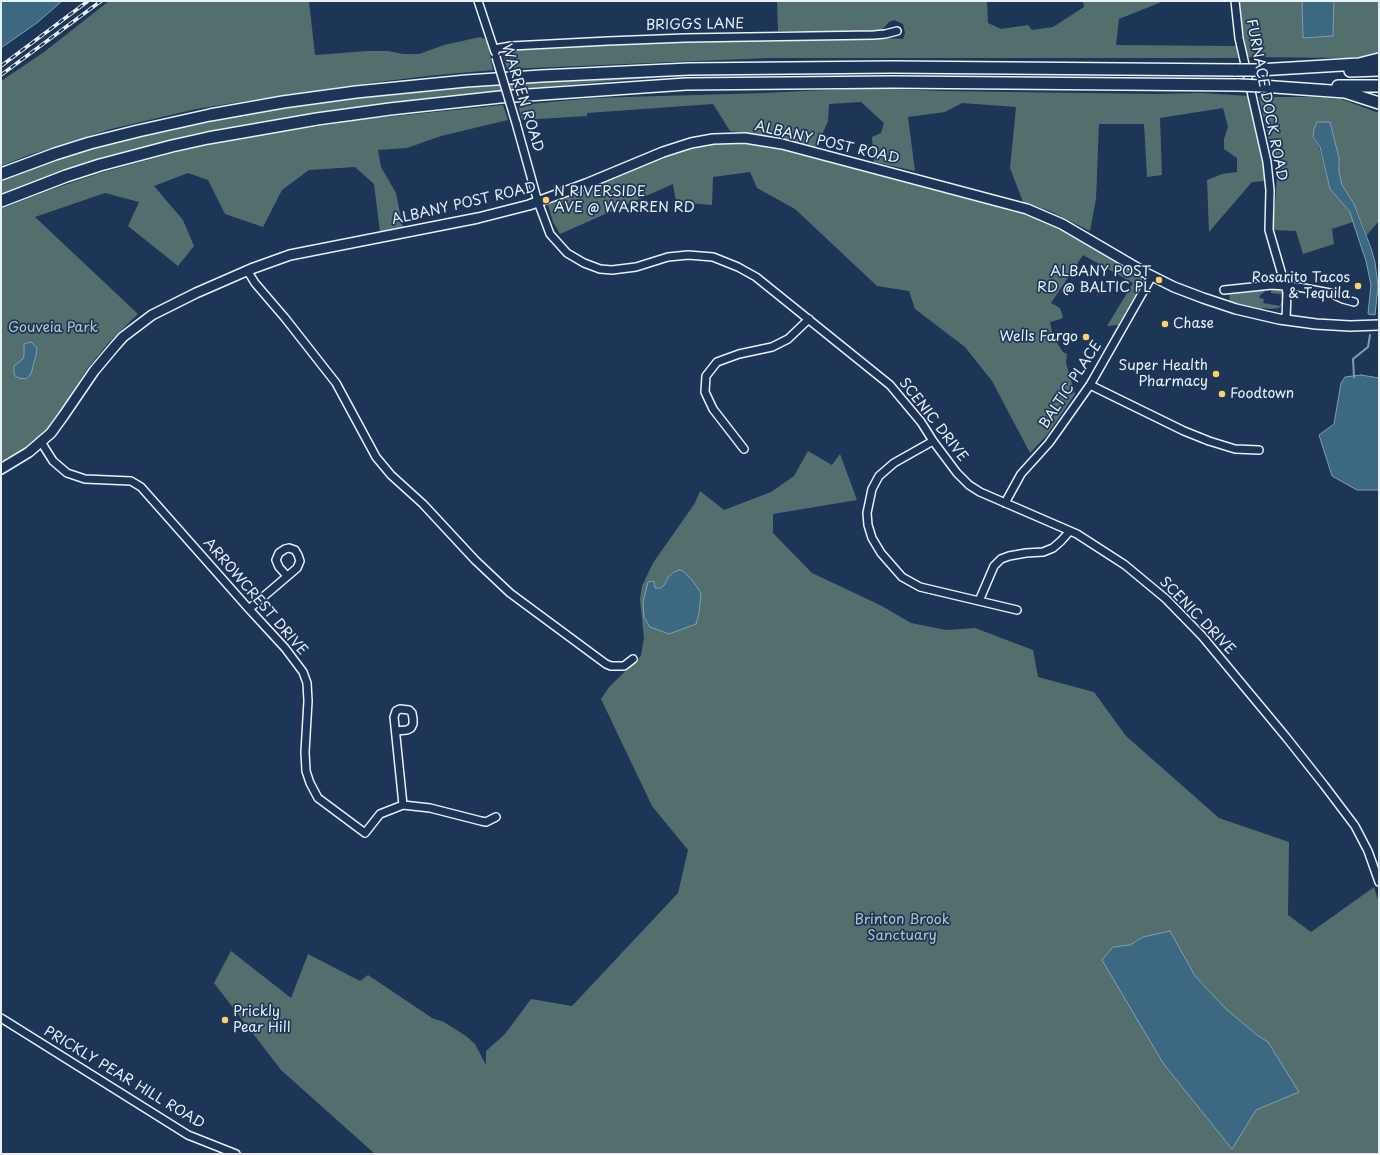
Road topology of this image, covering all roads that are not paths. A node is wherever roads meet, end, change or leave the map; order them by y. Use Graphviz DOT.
graph roads {
  1 [pos="478,1"];
  2 [pos="1235,1"];
  3 [pos="897,31"];
  4 [pos="494,49"];
  5 [pos="1379,59"];
  6 [pos="1258,70"];
  7 [pos="1379,70"];
  8 [pos="1262,86"];
  9 [pos="1379,86"];
  10 [pos="1379,103"];
  11 [pos="1,174"];
  12 [pos="1,201"];
  13 [pos="538,202"];
  14 [pos="247,270"];
  15 [pos="1152,276"];
  16 [pos="1285,286"];
  17 [pos="1224,290"];
  18 [pos="1354,302"];
  19 [pos="809,319"];
  20 [pos="1286,320"];
  21 [pos="1379,325"];
  22 [pos="1090,385"];
  23 [pos="933,441"];
  24 [pos="41,442"];
  25 [pos="744,449"];
  26 [pos="1259,450"];
  27 [pos="1,469"];
  28 [pos="1005,503"];
  29 [pos="1069,532"];
  30 [pos="287,576"];
  31 [pos="979,601"];
  32 [pos="249,609"];
  33 [pos="1017,610"];
  34 [pos="633,659"];
  35 [pos="396,731"];
  36 [pos="403,805"];
  37 [pos="496,817"];
  38 [pos="1379,882"];
  39 [pos="1,1018"];
  40 [pos="236,1154"];
  1 -- 4 [label="street, WARREN ROAD"];
  2 -- 16 [label="street, FURNACE DOCK ROAD"];
  3 -- 4 [label="street, BRIGGS LANE"];
  4 -- 13 [label="street, WARREN ROAD, bridge"];
  5 -- 6 [label="highway"];
  6 -- 7 [label="highway"];
  6 -- 11 [label="highway, bridge"];
  8 -- 9 [label="highway"];
  8 -- 10 [label="highway"];
  8 -- 12 [label="highway, bridge"];
  13 -- 14 [label="main road, ALBANY POST ROAD"];
  13 -- 15 [label="main road, ALBANY POST ROAD"];
  13 -- 19 [label="street, SCENIC DRIVE"];
  14 -- 24 [label="main road, ALBANY POST ROAD"];
  14 -- 34 [label="street"];
  15 -- 20 [label="main road, ALBANY POST ROAD"];
  15 -- 22 [label="street, BALTIC PLACE"];
  16 -- 17 [label="street"];
  16 -- 18 [label="street"];
  16 -- 20 [label="street, FURNACE DOCK ROAD"];
  19 -- 23 [label="street, SCENIC DRIVE"];
  19 -- 25 [label="street"];
  20 -- 21 [label="main road, ALBANY POST ROAD"];
  22 -- 26 [label="street"];
  22 -- 28 [label="street, BALTIC PLACE"];
  23 -- 28 [label="street, SCENIC DRIVE"];
  23 -- 31 [label="street"];
  24 -- 27 [label="main road, ALBANY POST ROAD"];
  24 -- 32 [label="street, ARROWCREST DRIVE"];
  28 -- 29 [label="street, SCENIC DRIVE"];
  29 -- 31 [label="street"];
  29 -- 38 [label="street, SCENIC DRIVE"];
  30 -- 32 [label="street"];
  31 -- 33 [label="street"];
  32 -- 36 [label="street, ARROWCREST DRIVE"];
  35 -- 36 [label="street"];
  36 -- 37 [label="street"];
  39 -- 40 [label="street, PRICKLY PEAR HILL ROAD"];
}
